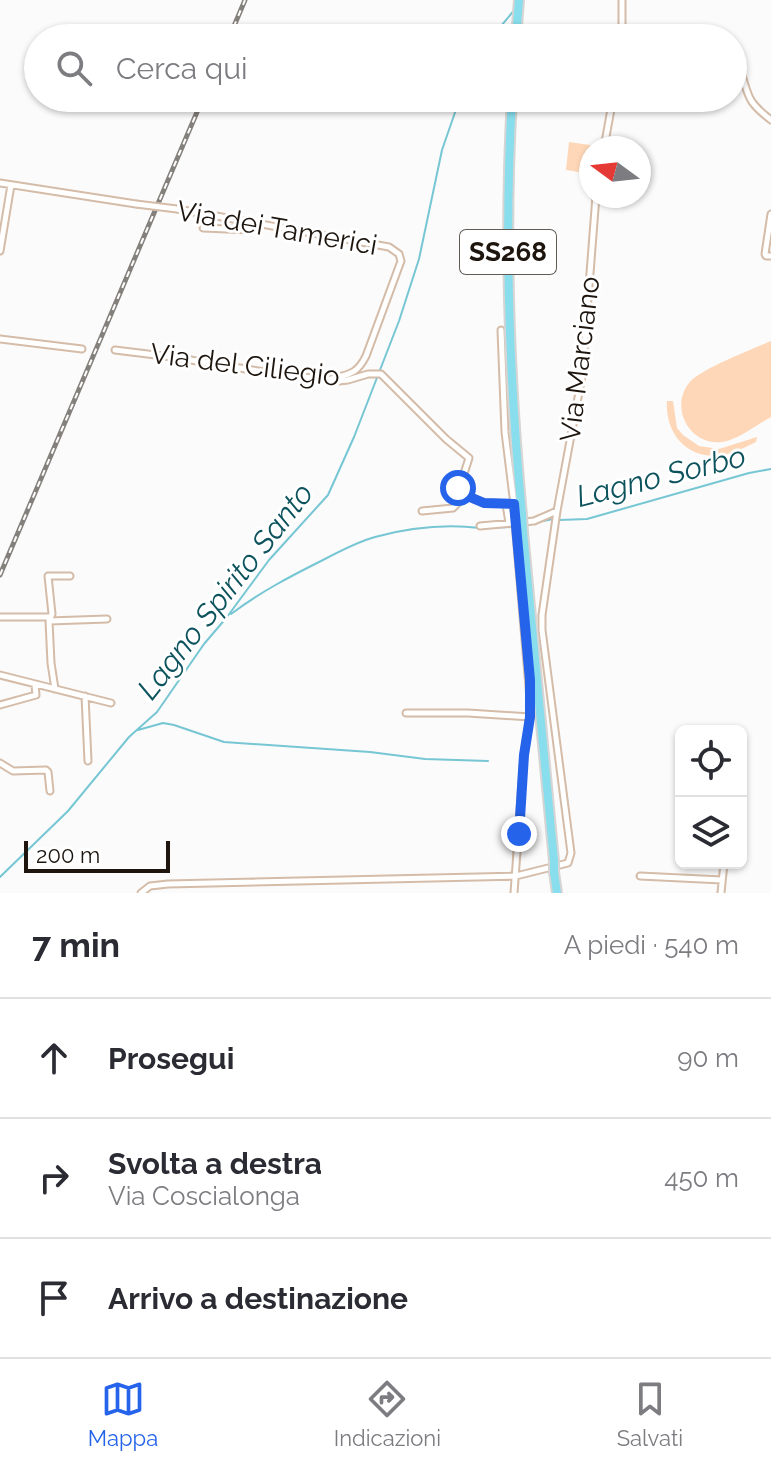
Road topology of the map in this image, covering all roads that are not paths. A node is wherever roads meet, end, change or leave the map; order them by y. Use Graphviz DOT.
graph roads {
  1 [pos="519,0"];
  2 [pos="622,0"];
  3 [pos="517,24"];
  4 [pos="622,24"];
  5 [pos="747,95"];
  6 [pos="511,112"];
  7 [pos="610,112"];
  8 [pos="771,120"];
  9 [pos="606,136"];
  10 [pos="0,183"];
  11 [pos="11,185"];
  12 [pos="595,208"];
  13 [pos="771,214"];
  14 [pos="258,224"];
  15 [pos="203,228"];
  16 [pos="0,251"];
  17 [pos="771,256"];
  18 [pos="501,330"];
  19 [pos="0,339"];
  20 [pos="82,349"];
  21 [pos="115,350"];
  22 [pos="330,379"];
  23 [pos="463,494"];
  24 [pos="506,504"];
  25 [pos="514,504"];
  26 [pos="422,511"];
  27 [pos="557,511"];
  28 [pos="518,514"];
  29 [pos="509,523"];
  30 [pos="480,526"];
  31 [pos="520,532"];
  32 [pos="70,576"];
  33 [pos="0,617"];
  34 [pos="50,619"];
  35 [pos="107,619"];
  36 [pos="0,675"];
  37 [pos="35,685"];
  38 [pos="55,689"];
  39 [pos="85,696"];
  40 [pos="111,703"];
  41 [pos="0,705"];
  42 [pos="406,713"];
  43 [pos="530,717"];
  44 [pos="88,761"];
  45 [pos="0,763"];
  46 [pos="50,791"];
  47 [pos="723,869"];
  48 [pos="516,876"];
  49 [pos="640,876"];
  50 [pos="722,880"];
  51 [pos="141,893"];
  52 [pos="514,893"];
  53 [pos="558,893"];
  54 [pos="721,893"];
  1 -- 3 [label="highway"];
  2 -- 4 [label="street"];
  5 -- 8 [label="street"];
  6 -- 28 [label="highway, SS268"];
  7 -- 9 [label="street"];
  10 -- 11 [label="street, Via dei Tamerici"];
  11 -- 14 [label="street, Via dei Tamerici, bridge"];
  11 -- 16 [label="street"];
  12 -- 27 [label="street, Via Marciano"];
  13 -- 17 [label="street"];
  14 -- 15 [label="street"];
  14 -- 22 [label="street, Via dei Tamerici"];
  18 -- 25 [label="street"];
  19 -- 20 [label="street"];
  21 -- 22 [label="street, Via del Ciliegio"];
  22 -- 23 [label="street, Via del Ciliegio"];
  23 -- 24 [label="street"];
  23 -- 26 [label="street"];
  24 -- 25 [label="street"];
  24 -- 29 [label="street"];
  25 -- 28 [label="street"];
  27 -- 29 [label="street"];
  27 -- 48 [label="street, Via Marciano"];
  28 -- 31 [label="highway, SS268, bridge"];
  29 -- 30 [label="street"];
  31 -- 43 [label="street"];
  31 -- 53 [label="highway, SS268, bridge"];
  32 -- 34 [label="street"];
  33 -- 34 [label="street"];
  34 -- 35 [label="street"];
  34 -- 38 [label="street"];
  36 -- 37 [label="street"];
  37 -- 38 [label="street"];
  37 -- 41 [label="street"];
  38 -- 39 [label="street"];
  39 -- 40 [label="street"];
  39 -- 44 [label="street"];
  42 -- 43 [label="street"];
  43 -- 48 [label="street"];
  45 -- 46 [label="street"];
  47 -- 50 [label="street"];
  48 -- 51 [label="street"];
  48 -- 52 [label="street"];
  49 -- 50 [label="street"];
  50 -- 54 [label="street"];
}
